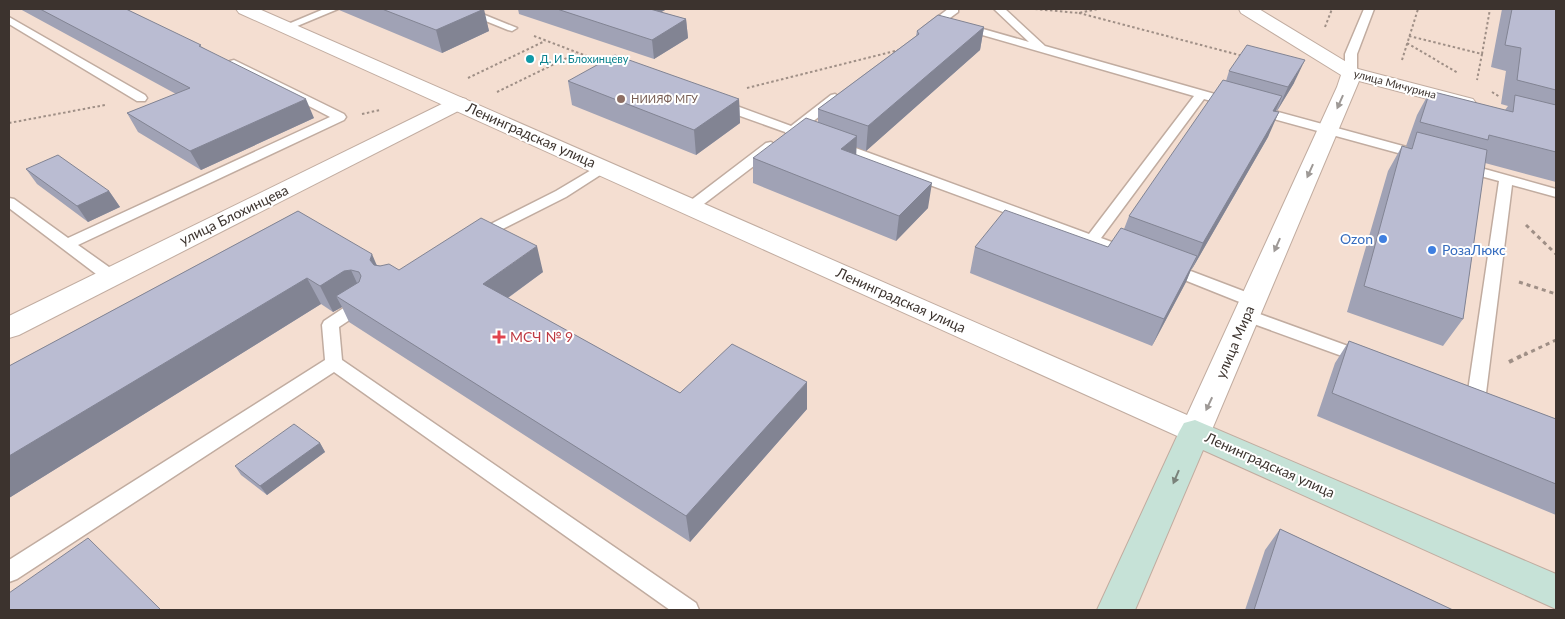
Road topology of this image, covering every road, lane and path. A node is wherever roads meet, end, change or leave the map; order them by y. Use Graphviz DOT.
graph roads {
  1 [pos="245,9"];
  2 [pos="333,9"];
  3 [pos="461,9"];
  4 [pos="953,9"];
  5 [pos="999,9"];
  6 [pos="1034,9"];
  7 [pos="1098,9"];
  8 [pos="1247,9"];
  9 [pos="1369,9"];
  10 [pos="1418,9"];
  11 [pos="1490,9"];
  12 [pos="1079,13"];
  13 [pos="9,20"];
  14 [pos="941,20"];
  15 [pos="286,27"];
  16 [pos="512,28"];
  17 [pos="1409,36"];
  18 [pos="546,40"];
  19 [pos="1407,43"];
  20 [pos="1043,49"];
  21 [pos="901,50"];
  22 [pos="577,52"];
  23 [pos="1482,54"];
  24 [pos="1251,58"];
  25 [pos="234,62"];
  26 [pos="1401,62"];
  27 [pos="613,66"];
  28 [pos="1350,73"];
  29 [pos="1461,74"];
  30 [pos="1476,83"];
  31 [pos="748,88"];
  32 [pos="847,90"];
  33 [pos="460,92"];
  34 [pos="1201,94"];
  35 [pos="492,95"];
  36 [pos="1482,97"];
  37 [pos="1500,97"];
  38 [pos="141,98"];
  39 [pos="702,98"];
  40 [pos="384,110"];
  41 [pos="340,117"];
  42 [pos="793,130"];
  43 [pos="1327,131"];
  44 [pos="1433,159"];
  45 [pos="1451,164"];
  46 [pos="603,168"];
  47 [pos="1506,179"];
  48 [pos="1556,192"];
  49 [pos="9,202"];
  50 [pos="691,206"];
  51 [pos="1093,239"];
  52 [pos="467,242"];
  53 [pos="66,245"];
  54 [pos="1139,257"];
  55 [pos="1157,264"];
  56 [pos="1492,273"];
  57 [pos="110,276"];
  58 [pos="1556,294"];
  59 [pos="363,303"];
  60 [pos="1250,308"];
  61 [pos="9,328"];
  62 [pos="1556,340"];
  63 [pos="334,362"];
  64 [pos="1378,363"];
  65 [pos="1479,376"];
  66 [pos="1449,390"];
  67 [pos="1476,401"];
  68 [pos="1494,408"];
  69 [pos="1195,432"];
  70 [pos="9,572"];
  71 [pos="1556,592"];
  72 [pos="1120,609"];
  73 [pos="688,610"];
  1 -- 15 [label="street, Ленинградская улица"];
  2 -- 15 [label="lane"];
  3 -- 16 [label="lane"];
  4 -- 14 [label="lane"];
  5 -- 20 [label="lane"];
  6 -- 12 [label="path"];
  7 -- 12 [label="path"];
  8 -- 28 [label="street, улица Мичурина"];
  9 -- 28 [label="lane"];
  10 -- 17 [label="path"];
  11 -- 23 [label="path"];
  12 -- 24 [label="path"];
  13 -- 38 [label="lane"];
  14 -- 20 [label="lane"];
  14 -- 21 [label="lane"];
  15 -- 33 [label="street, Ленинградская улица"];
  16 -- 18 [label="path"];
  17 -- 19 [label="path"];
  17 -- 23 [label="path"];
  18 -- 22 [label="path"];
  18 -- 33 [label="path"];
  19 -- 26 [label="path"];
  19 -- 29 [label="path"];
  20 -- 34 [label="lane"];
  21 -- 31 [label="path"];
  22 -- 27 [label="path"];
  22 -- 35 [label="path"];
  23 -- 30 [label="path"];
  25 -- 41 [label="lane"];
  28 -- 36 [label="street, улица Мичурина"];
  28 -- 43 [label="street, улица Мира, one-way"];
  32 -- 42 [label="lane"];
  33 -- 46 [label="street, Ленинградская улица"];
  33 -- 57 [label="street, улица Блохинцева"];
  34 -- 43 [label="lane"];
  34 -- 51 [label="lane"];
  36 -- 37 [label="path"];
  39 -- 42 [label="lane"];
  40 -- 41 [label="path"];
  41 -- 53 [label="lane"];
  42 -- 50 [label="lane"];
  42 -- 51 [label="lane"];
  43 -- 44 [label="lane"];
  43 -- 60 [label="street, улица Мира, one-way"];
  45 -- 47 [label="lane"];
  46 -- 50 [label="street, Ленинградская улица"];
  46 -- 52 [label="lane"];
  47 -- 48 [label="lane"];
  47 -- 56 [label="lane"];
  49 -- 53 [label="lane"];
  50 -- 69 [label="street, Ленинградская улица"];
  51 -- 54 [label="lane"];
  53 -- 57 [label="lane"];
  55 -- 60 [label="lane"];
  56 -- 58 [label="path"];
  56 -- 65 [label="lane"];
  57 -- 61 [label="street, улица Блохинцева"];
  59 -- 63 [label="lane"];
  60 -- 64 [label="lane"];
  60 -- 69 [label="street, улица Мира, one-way"];
  62 -- 65 [label="path"];
  63 -- 70 [label="lane"];
  63 -- 73 [label="lane"];
  65 -- 67 [label="lane"];
  66 -- 67 [label="lane"];
  67 -- 68 [label="lane"];
  69 -- 71 [label="main road, Ленинградская улица"];
  69 -- 72 [label="main road, улица Мира, one-way"];
}
